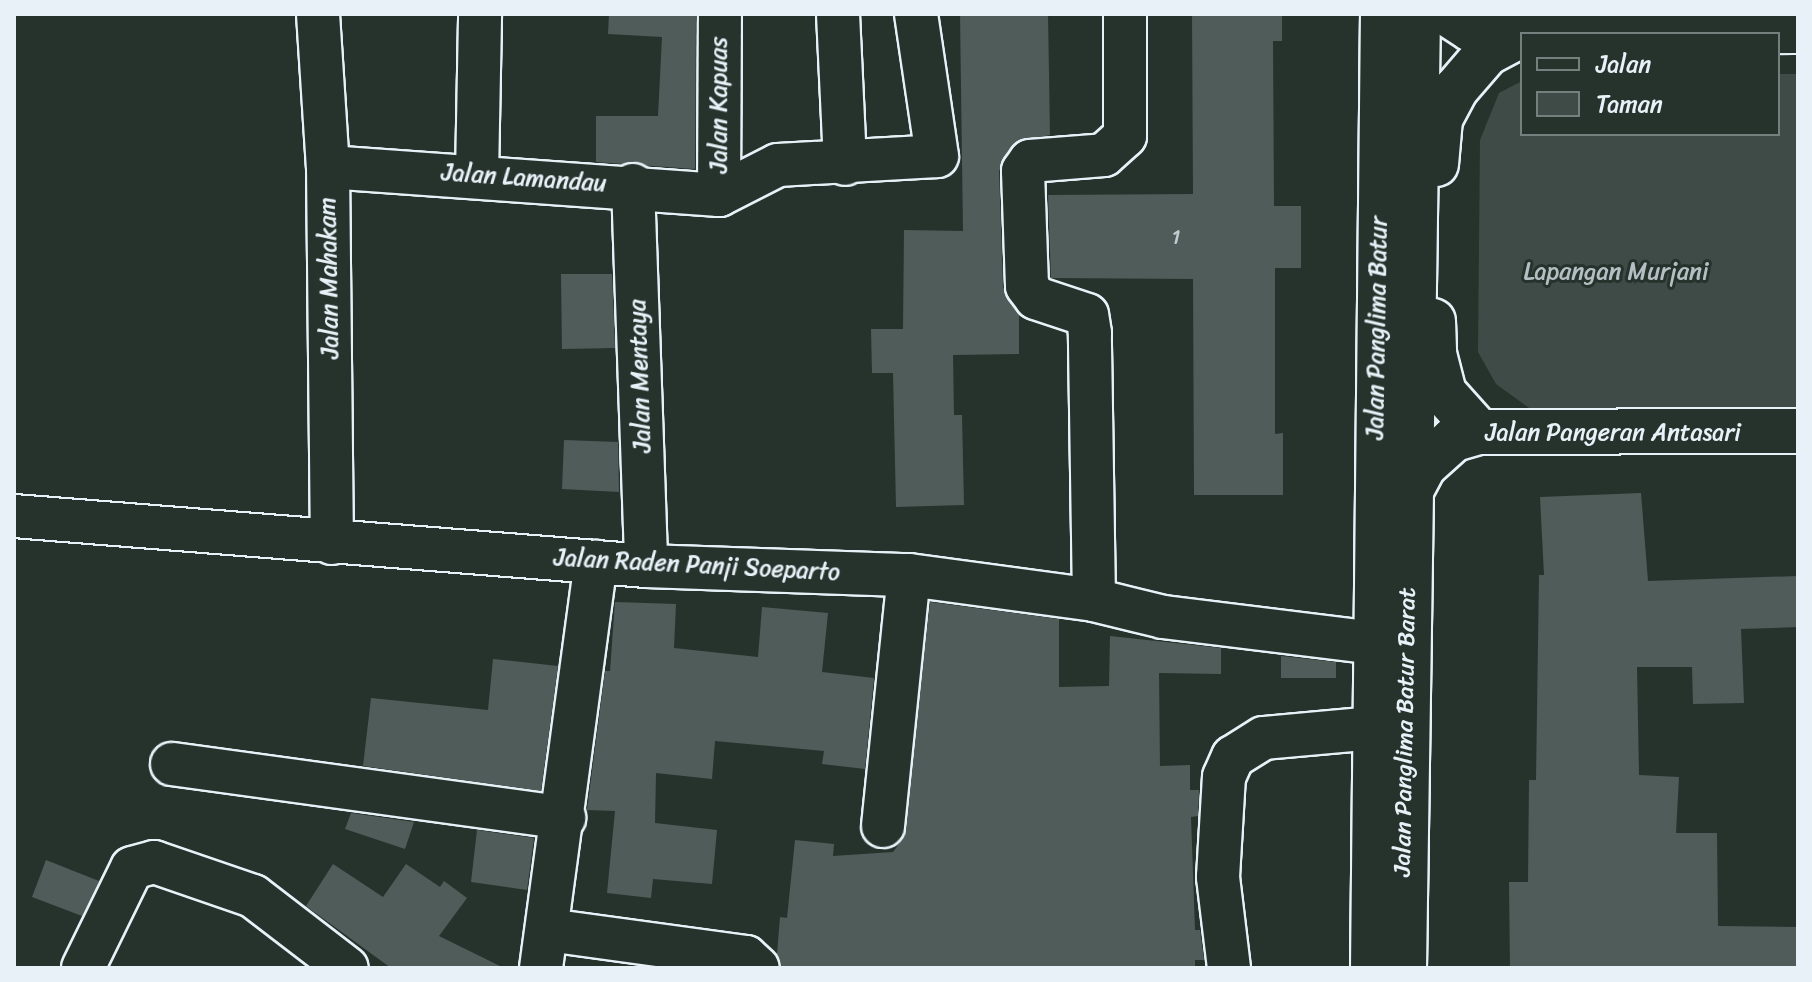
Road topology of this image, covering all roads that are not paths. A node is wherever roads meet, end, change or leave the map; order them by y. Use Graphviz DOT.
graph roads {
  1 [pos="318,14"];
  2 [pos="480,14"];
  3 [pos="720,14"];
  4 [pos="838,14"];
  5 [pos="916,14"];
  6 [pos="1125,14"];
  7 [pos="1383,14"];
  8 [pos="1418,14"];
  9 [pos="1448,14"];
  10 [pos="1798,31"];
  11 [pos="1660,32"];
  12 [pos="1520,33"];
  13 [pos="1520,35"];
  14 [pos="845,164"];
  15 [pos="328,167"];
  16 [pos="477,175"];
  17 [pos="633,185"];
  18 [pos="719,195"];
  19 [pos="1798,431"];
  20 [pos="1479,432"];
  21 [pos="1408,496"];
  22 [pos="14,516"];
  23 [pos="332,543"];
  24 [pos="596,562"];
  25 [pos="646,566"];
  26 [pos="909,575"];
  27 [pos="1094,600"];
  28 [pos="1376,643"];
  29 [pos="1373,728"];
  30 [pos="172,764"];
  31 [pos="564,818"];
  32 [pos="883,826"];
  33 [pos="544,949"];
  34 [pos="1388,949"];
  35 [pos="85,964"];
  36 [pos="347,968"];
  37 [pos="758,968"];
  38 [pos="1229,968"];
  1 -- 15 [label="street, Jalan Mahakam"];
  2 -- 16 [label="street"];
  3 -- 18 [label="street, Jalan Kapuas"];
  4 -- 14 [label="street"];
  5 -- 14 [label="street"];
  6 -- 27 [label="street"];
  7 -- 28 [label="main road, Jalan Panglima Batur"];
  8 -- 21 [label="main road, Jalan Panglima Batur"];
  9 -- 12 [label="main road"];
  10 -- 11 [label="main road"];
  13 -- 20 [label="main road"];
  14 -- 18 [label="street"];
  15 -- 16 [label="street, Jalan Lamandau"];
  15 -- 23 [label="street, Jalan Mahakam"];
  16 -- 17 [label="street, Jalan Lamandau"];
  17 -- 18 [label="street, Jalan Lamandau"];
  17 -- 25 [label="street, Jalan Mentaya"];
  19 -- 20 [label="main road, Jalan Pangeran Antasari"];
  20 -- 21 [label="main road, Jalan Pangeran Antasari"];
  21 -- 34 [label="main road, Jalan Panglima Batur Barat"];
  22 -- 23 [label="street, Jalan Raden Panji Soeparto"];
  23 -- 24 [label="street, Jalan Raden Panji Soeparto"];
  24 -- 25 [label="street, Jalan Raden Panji Soeparto"];
  24 -- 31 [label="street"];
  25 -- 26 [label="street, Jalan Raden Panji Soeparto"];
  26 -- 27 [label="street, Jalan Raden Panji Soeparto"];
  26 -- 32 [label="street"];
  27 -- 28 [label="street, Jalan Raden Panji Soeparto"];
  28 -- 29 [label="main road, Jalan Panglima Batur Barat"];
  29 -- 34 [label="main road, Jalan Panglima Batur Barat"];
  29 -- 38 [label="street"];
  30 -- 31 [label="street"];
  31 -- 33 [label="street"];
  33 -- 37 [label="street"];
  35 -- 36 [label="street"];
}
